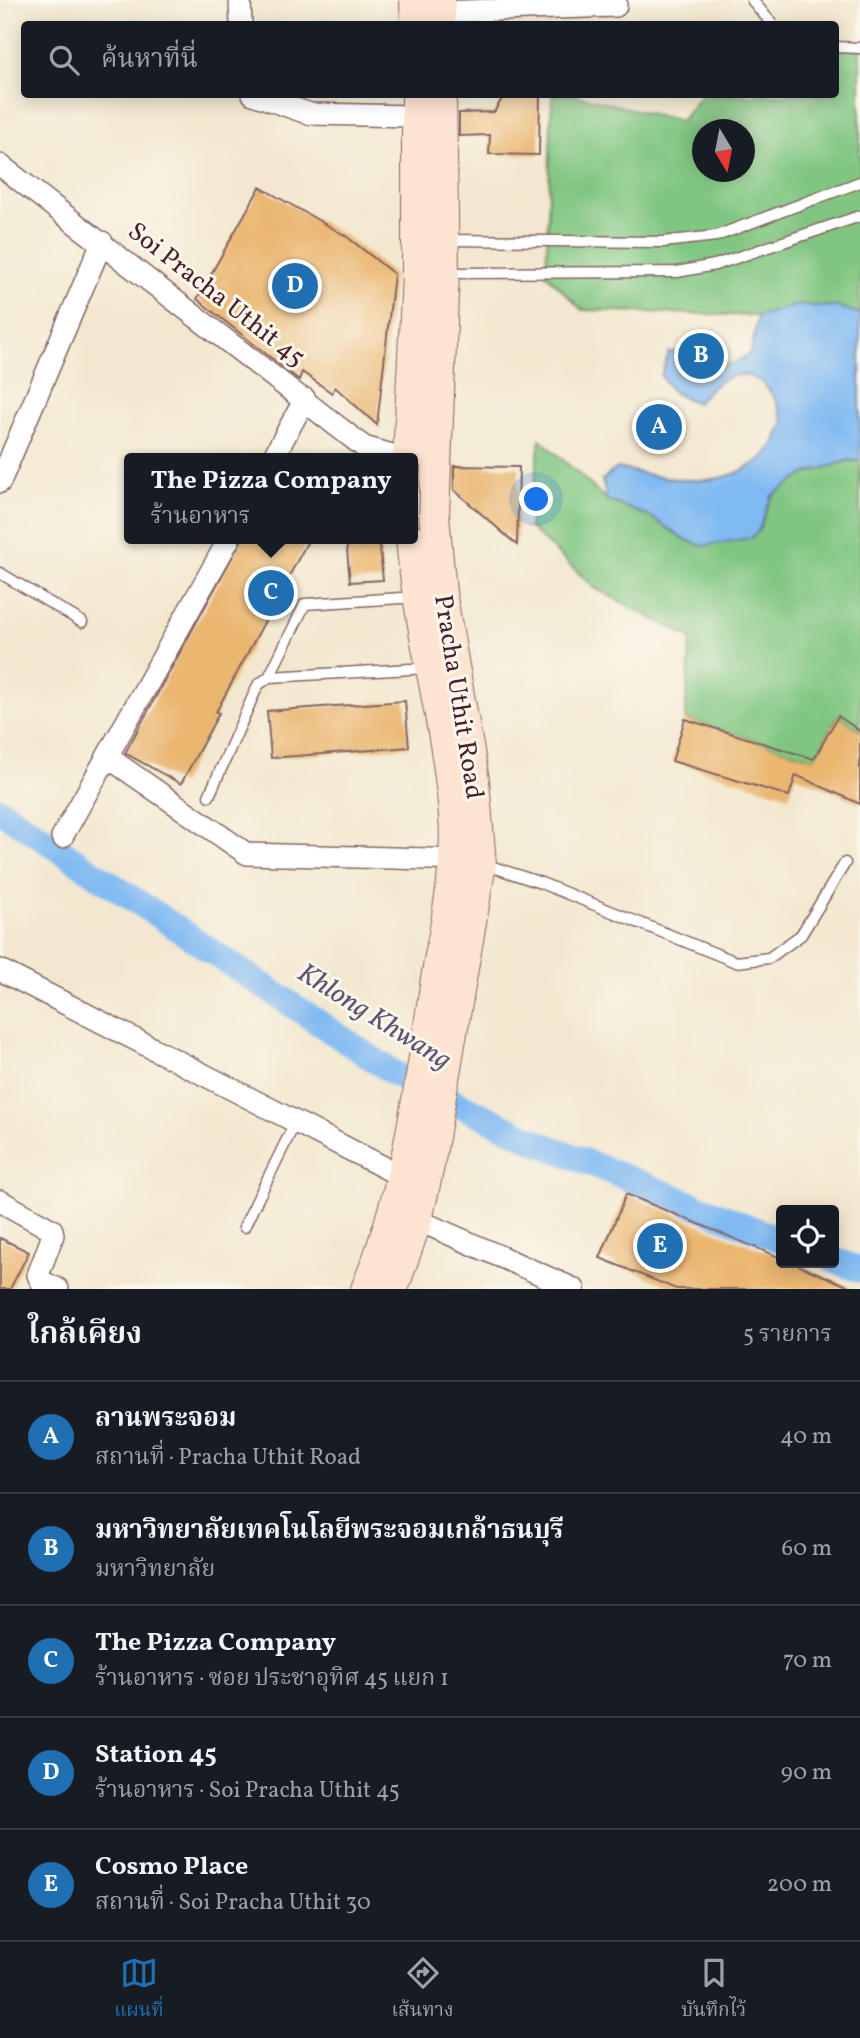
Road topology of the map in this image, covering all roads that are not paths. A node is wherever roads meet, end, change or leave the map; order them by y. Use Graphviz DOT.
graph roads {
  1 [pos="240,0"];
  2 [pos="616,0"];
  3 [pos="752,0"];
  4 [pos="430,12"];
  5 [pos="241,21"];
  6 [pos="770,21"];
  7 [pos="839,47"];
  8 [pos="860,48"];
  9 [pos="264,98"];
  10 [pos="441,98"];
  11 [pos="417,105"];
  12 [pos="0,165"];
  13 [pos="860,182"];
  14 [pos="860,216"];
  15 [pos="430,239"];
  16 [pos="102,242"];
  17 [pos="430,273"];
  18 [pos="306,400"];
  19 [pos="276,453"];
  20 [pos="388,453"];
  21 [pos="415,453"];
  22 [pos="418,470"];
  23 [pos="0,482"];
  24 [pos="226,544"];
  25 [pos="413,544"];
  26 [pos="0,573"];
  27 [pos="428,595"];
  28 [pos="82,622"];
  29 [pos="441,667"];
  30 [pos="269,677"];
  31 [pos="109,758"];
  32 [pos="209,796"];
  33 [pos="62,837"];
  34 [pos="468,860"];
  35 [pos="845,863"];
  36 [pos="0,970"];
  37 [pos="427,1109"];
  38 [pos="295,1123"];
  39 [pos="401,1176"];
  40 [pos="0,1201"];
  41 [pos="405,1215"];
  42 [pos="244,1227"];
  43 [pos="33,1282"];
  44 [pos="58,1289"];
  45 [pos="366,1289"];
  46 [pos="393,1289"];
  47 [pos="574,1289"];
  1 -- 5 [label="street"];
  2 -- 4 [label="street"];
  3 -- 6 [label="lane"];
  7 -- 8 [label="lane"];
  9 -- 11 [label="street"];
  10 -- 15 [label="main road, Pracha Uthit Road"];
  11 -- 15 [label="main road, Pracha Uthit Road"];
  12 -- 16 [label="street, Soi Pracha Uthit 45"];
  13 -- 15 [label="lane"];
  14 -- 17 [label="lane"];
  15 -- 17 [label="main road, Pracha Uthit Road"];
  16 -- 18 [label="street, Soi Pracha Uthit 45"];
  16 -- 23 [label="street"];
  17 -- 21 [label="main road, Pracha Uthit Road"];
  18 -- 19 [label="street"];
  18 -- 20 [label="street, Soi Pracha Uthit 45"];
  22 -- 27 [label="main road, Pracha Uthit Road"];
  24 -- 31 [label="street"];
  25 -- 27 [label="main road, Pracha Uthit Road"];
  26 -- 28 [label="lane"];
  27 -- 29 [label="main road, Pracha Uthit Road"];
  27 -- 30 [label="lane"];
  29 -- 30 [label="lane"];
  29 -- 34 [label="main road, Pracha Uthit Road"];
  30 -- 32 [label="lane"];
  31 -- 33 [label="street"];
  31 -- 34 [label="street"];
  34 -- 35 [label="lane"];
  34 -- 37 [label="main road, Pracha Uthit Road"];
  36 -- 38 [label="street"];
  37 -- 39 [label="main road, Pracha Uthit Road"];
  37 -- 41 [label="main road, Pracha Uthit Road"];
  38 -- 39 [label="street"];
  38 -- 42 [label="lane"];
  39 -- 41 [label="main road, Pracha Uthit Road"];
  40 -- 43 [label="street"];
  41 -- 45 [label="main road, Pracha Uthit Road"];
  41 -- 46 [label="main road, Pracha Uthit Road"];
  41 -- 47 [label="street"];
  43 -- 44 [label="street"];
}
